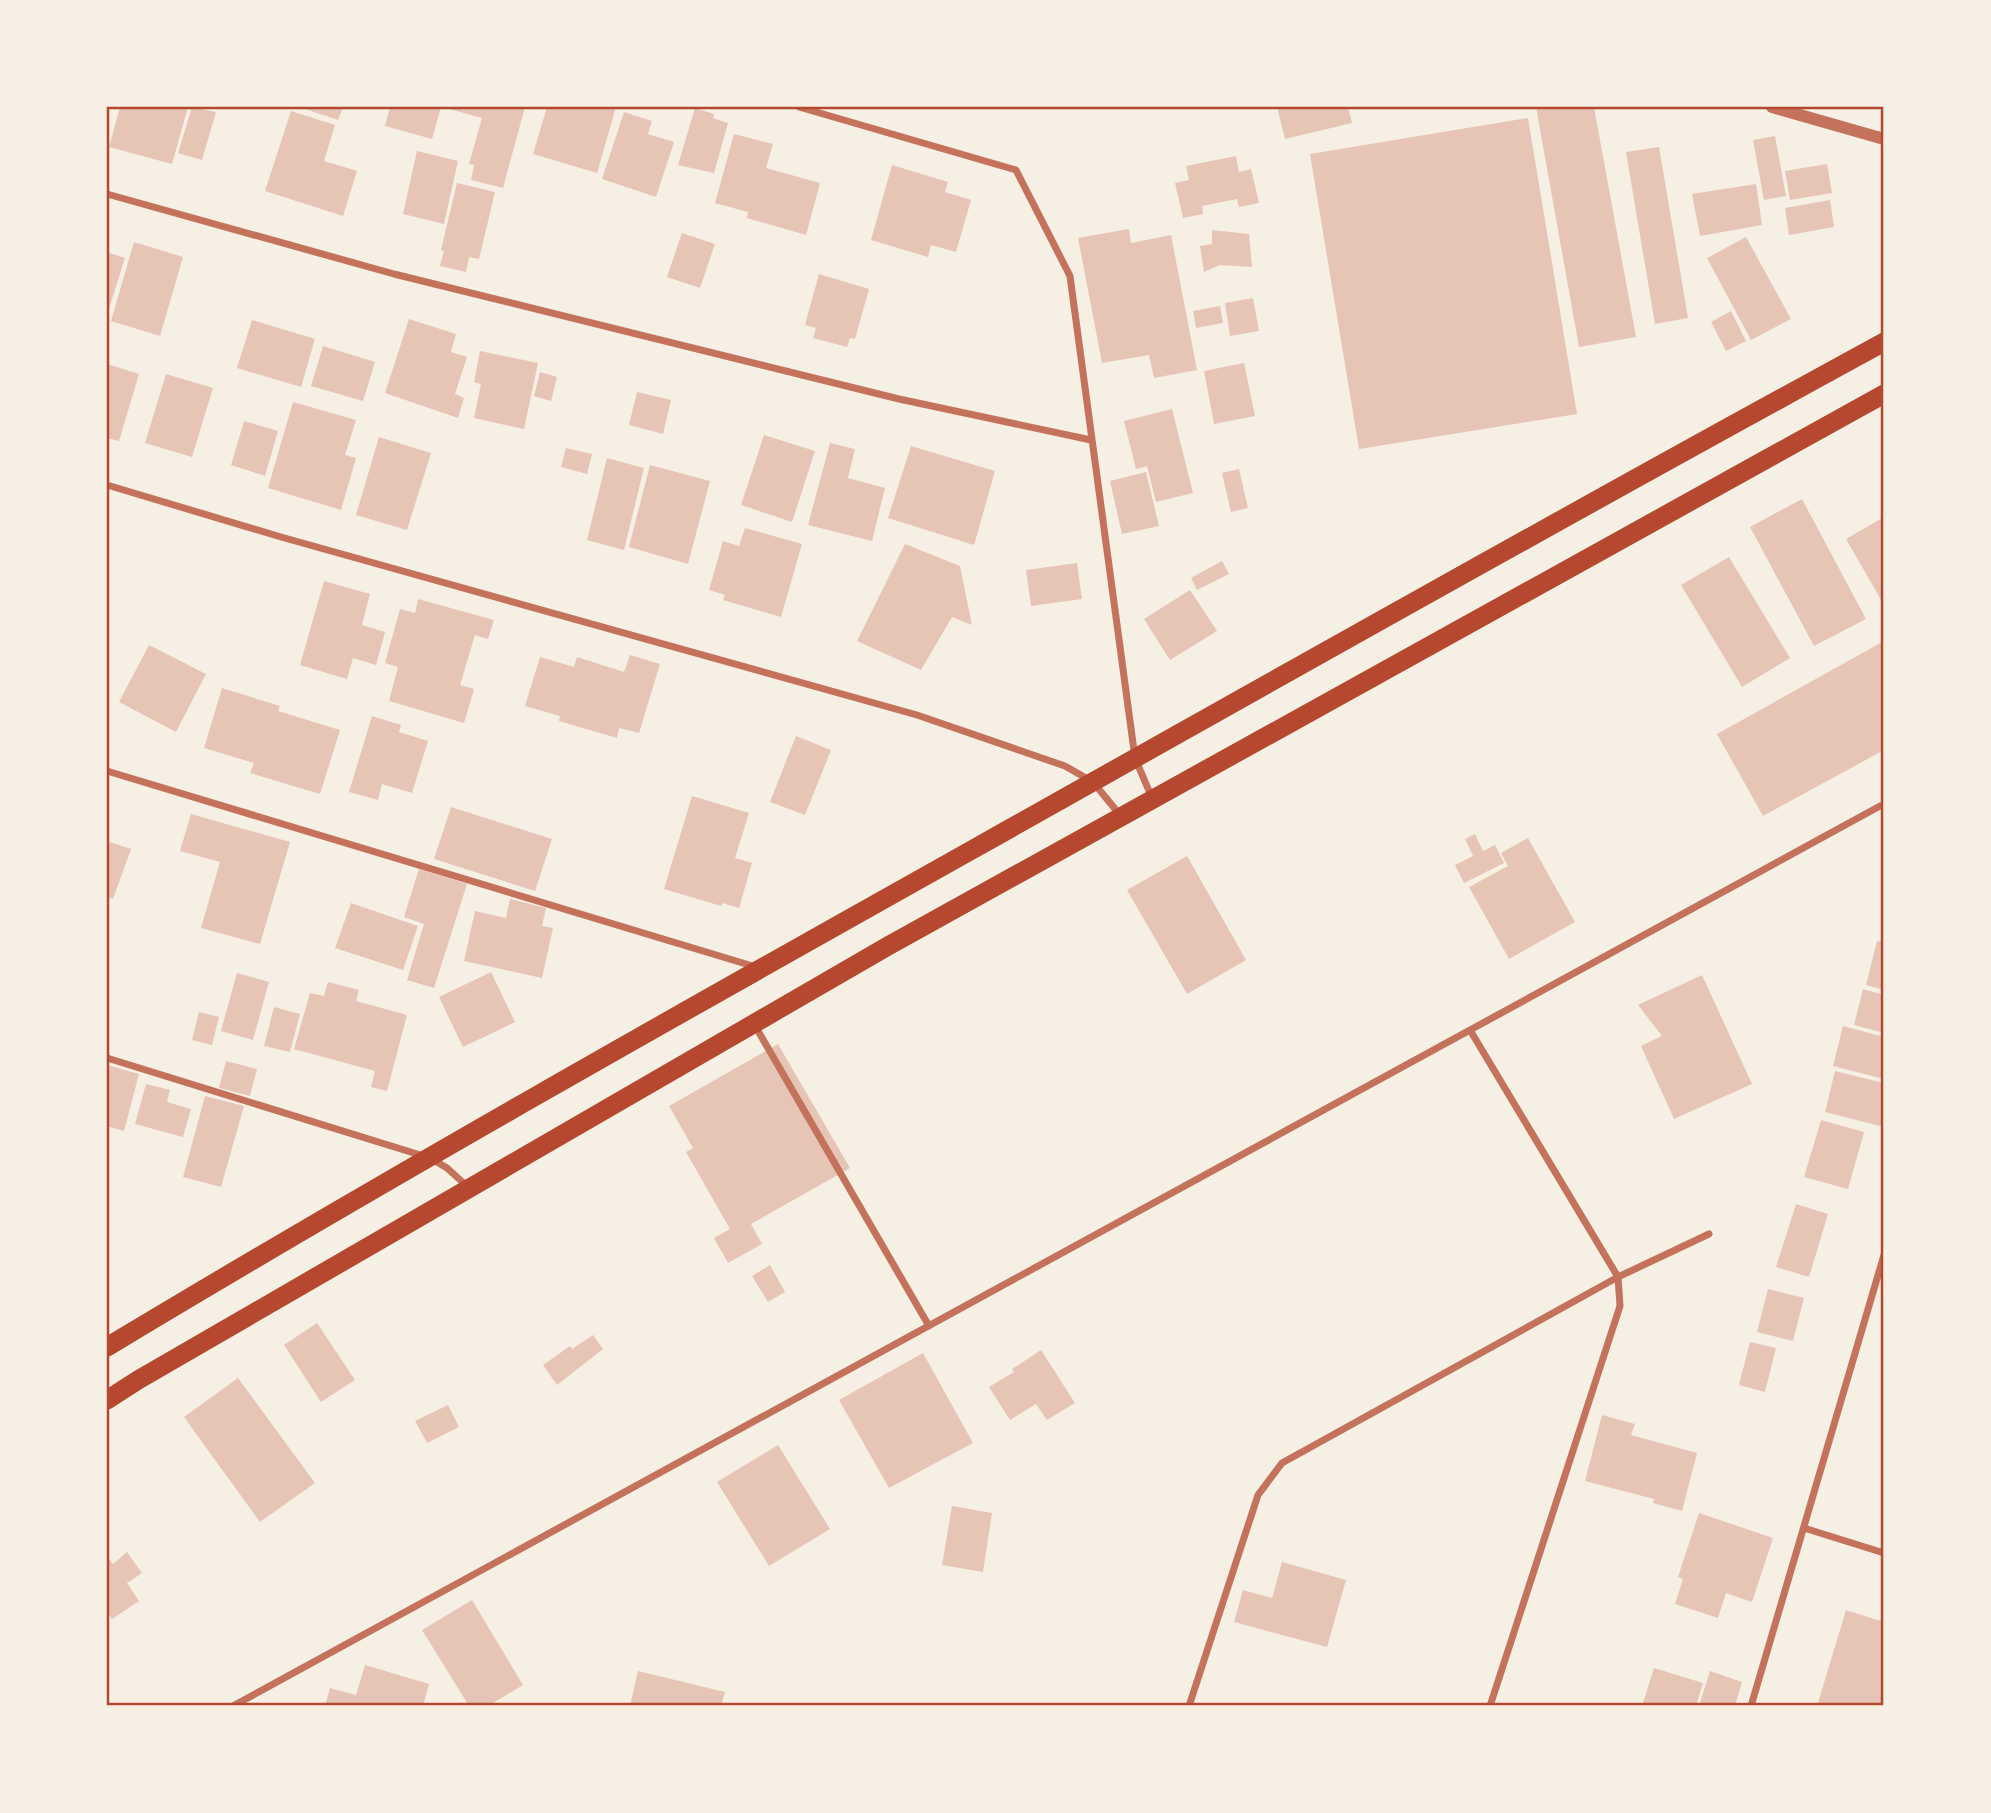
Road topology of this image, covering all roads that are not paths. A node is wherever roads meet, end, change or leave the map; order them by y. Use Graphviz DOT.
graph roads {
  1 [pos="799,107"];
  2 [pos="1772,107"];
  3 [pos="1884,139"];
  4 [pos="107,194"];
  5 [pos="1884,342"];
  6 [pos="1884,394"];
  7 [pos="1091,440"];
  8 [pos="107,485"];
  9 [pos="1135,758"];
  10 [pos="107,771"];
  11 [pos="1093,782"];
  12 [pos="1153,799"];
  13 [pos="1880,806"];
  14 [pos="1122,816"];
  15 [pos="761,969"];
  16 [pos="754,1024"];
  17 [pos="1470,1030"];
  18 [pos="107,1058"];
  19 [pos="430,1158"];
  20 [pos="468,1188"];
  21 [pos="1709,1234"];
  22 [pos="1884,1255"];
  23 [pos="1618,1277"];
  24 [pos="929,1326"];
  25 [pos="108,1346"];
  26 [pos="107,1400"];
  27 [pos="1804,1528"];
  28 [pos="1884,1553"];
  29 [pos="235,1706"];
  30 [pos="1189,1706"];
  31 [pos="1490,1706"];
  32 [pos="1751,1706"];
  1 -- 7 [label="street"];
  2 -- 3 [label="street"];
  4 -- 7 [label="street"];
  5 -- 9 [label="highway"];
  6 -- 12 [label="highway"];
  7 -- 9 [label="street"];
  8 -- 11 [label="street"];
  9 -- 11 [label="highway"];
  9 -- 12 [label="street"];
  10 -- 15 [label="street"];
  11 -- 14 [label="street"];
  11 -- 15 [label="highway"];
  12 -- 14 [label="highway"];
  13 -- 17 [label="street"];
  14 -- 16 [label="highway"];
  15 -- 19 [label="highway"];
  16 -- 20 [label="highway"];
  16 -- 24 [label="street"];
  17 -- 23 [label="street"];
  17 -- 24 [label="street"];
  18 -- 19 [label="street"];
  19 -- 20 [label="street"];
  19 -- 25 [label="highway"];
  20 -- 26 [label="highway"];
  21 -- 23 [label="street"];
  22 -- 27 [label="street"];
  23 -- 30 [label="street"];
  23 -- 31 [label="street"];
  24 -- 29 [label="street"];
  27 -- 28 [label="street"];
  27 -- 32 [label="street"];
}
